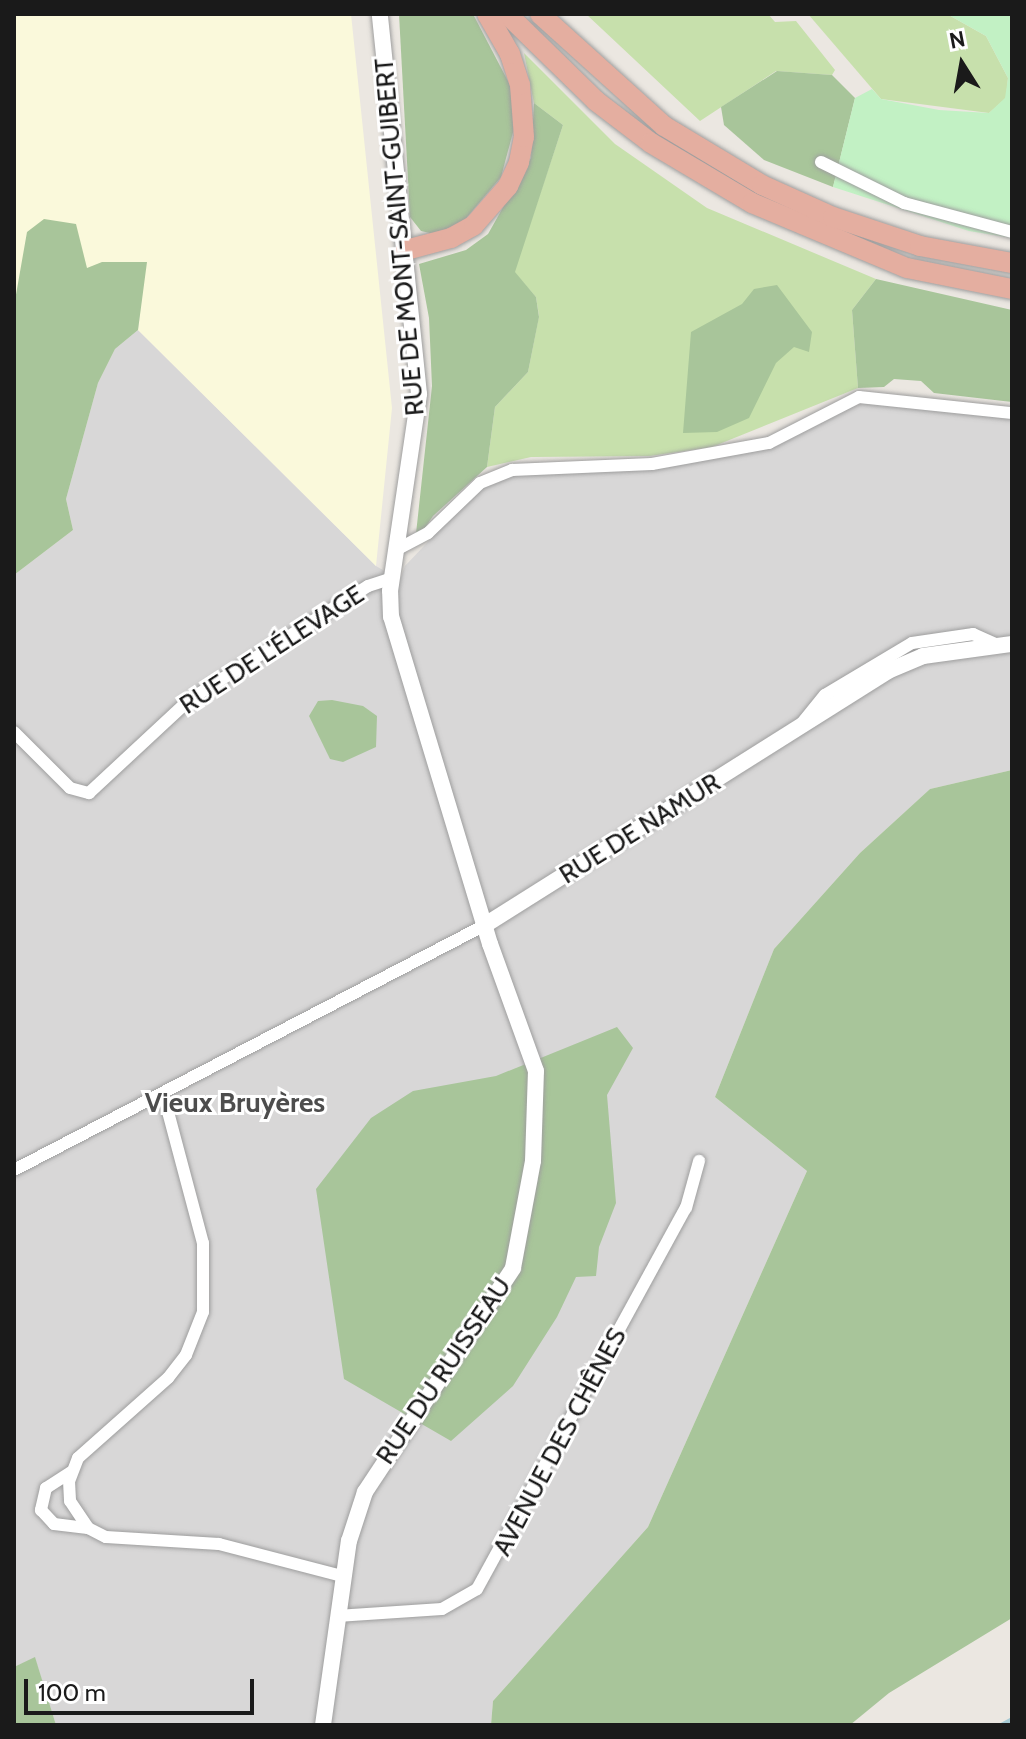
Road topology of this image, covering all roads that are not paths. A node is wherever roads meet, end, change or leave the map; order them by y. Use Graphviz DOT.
graph roads {
  1 [pos="380,14"];
  2 [pos="487,14"];
  3 [pos="507,14"];
  4 [pos="540,14"];
  5 [pos="821,162"];
  6 [pos="1012,232"];
  7 [pos="406,250"];
  8 [pos="1012,263"];
  9 [pos="1012,289"];
  10 [pos="1012,413"];
  11 [pos="396,550"];
  12 [pos="392,578"];
  13 [pos="1005,645"];
  14 [pos="14,732"];
  15 [pos="485,925"];
  16 [pos="163,1093"];
  17 [pos="699,1161"];
  18 [pos="14,1170"];
  19 [pos="71,1472"];
  20 [pos="88,1528"];
  21 [pos="342,1576"];
  22 [pos="337,1616"];
  23 [pos="323,1725"];
  1 -- 7 [label="street, RUE DE MONT-SAINT-GUIBERT"];
  2 -- 7 [label="highway"];
  3 -- 9 [label="highway"];
  4 -- 8 [label="highway"];
  5 -- 6 [label="street"];
  7 -- 11 [label="street, RUE DE MONT-SAINT-GUIBERT"];
  10 -- 11 [label="street"];
  11 -- 12 [label="street, RUE DE MONT-SAINT-GUIBERT"];
  12 -- 14 [label="street, RUE DE L'ÉLEVAGE"];
  12 -- 15 [label="street, RUE DE MONT-SAINT-GUIBERT"];
  13 -- 15 [label="street, RUE DE NAMUR"];
  15 -- 16 [label="street"];
  15 -- 21 [label="street, RUE DU RUISSEAU"];
  16 -- 18 [label="street"];
  16 -- 19 [label="street"];
  17 -- 22 [label="street, AVENUE DES CHÊNES"];
  19 -- 20 [label="street"];
  19 -- 20 [label="street"];
  20 -- 21 [label="street"];
  21 -- 22 [label="street, RUE DU RUISSEAU"];
  22 -- 23 [label="street, RUE DU RUISSEAU"];
}
